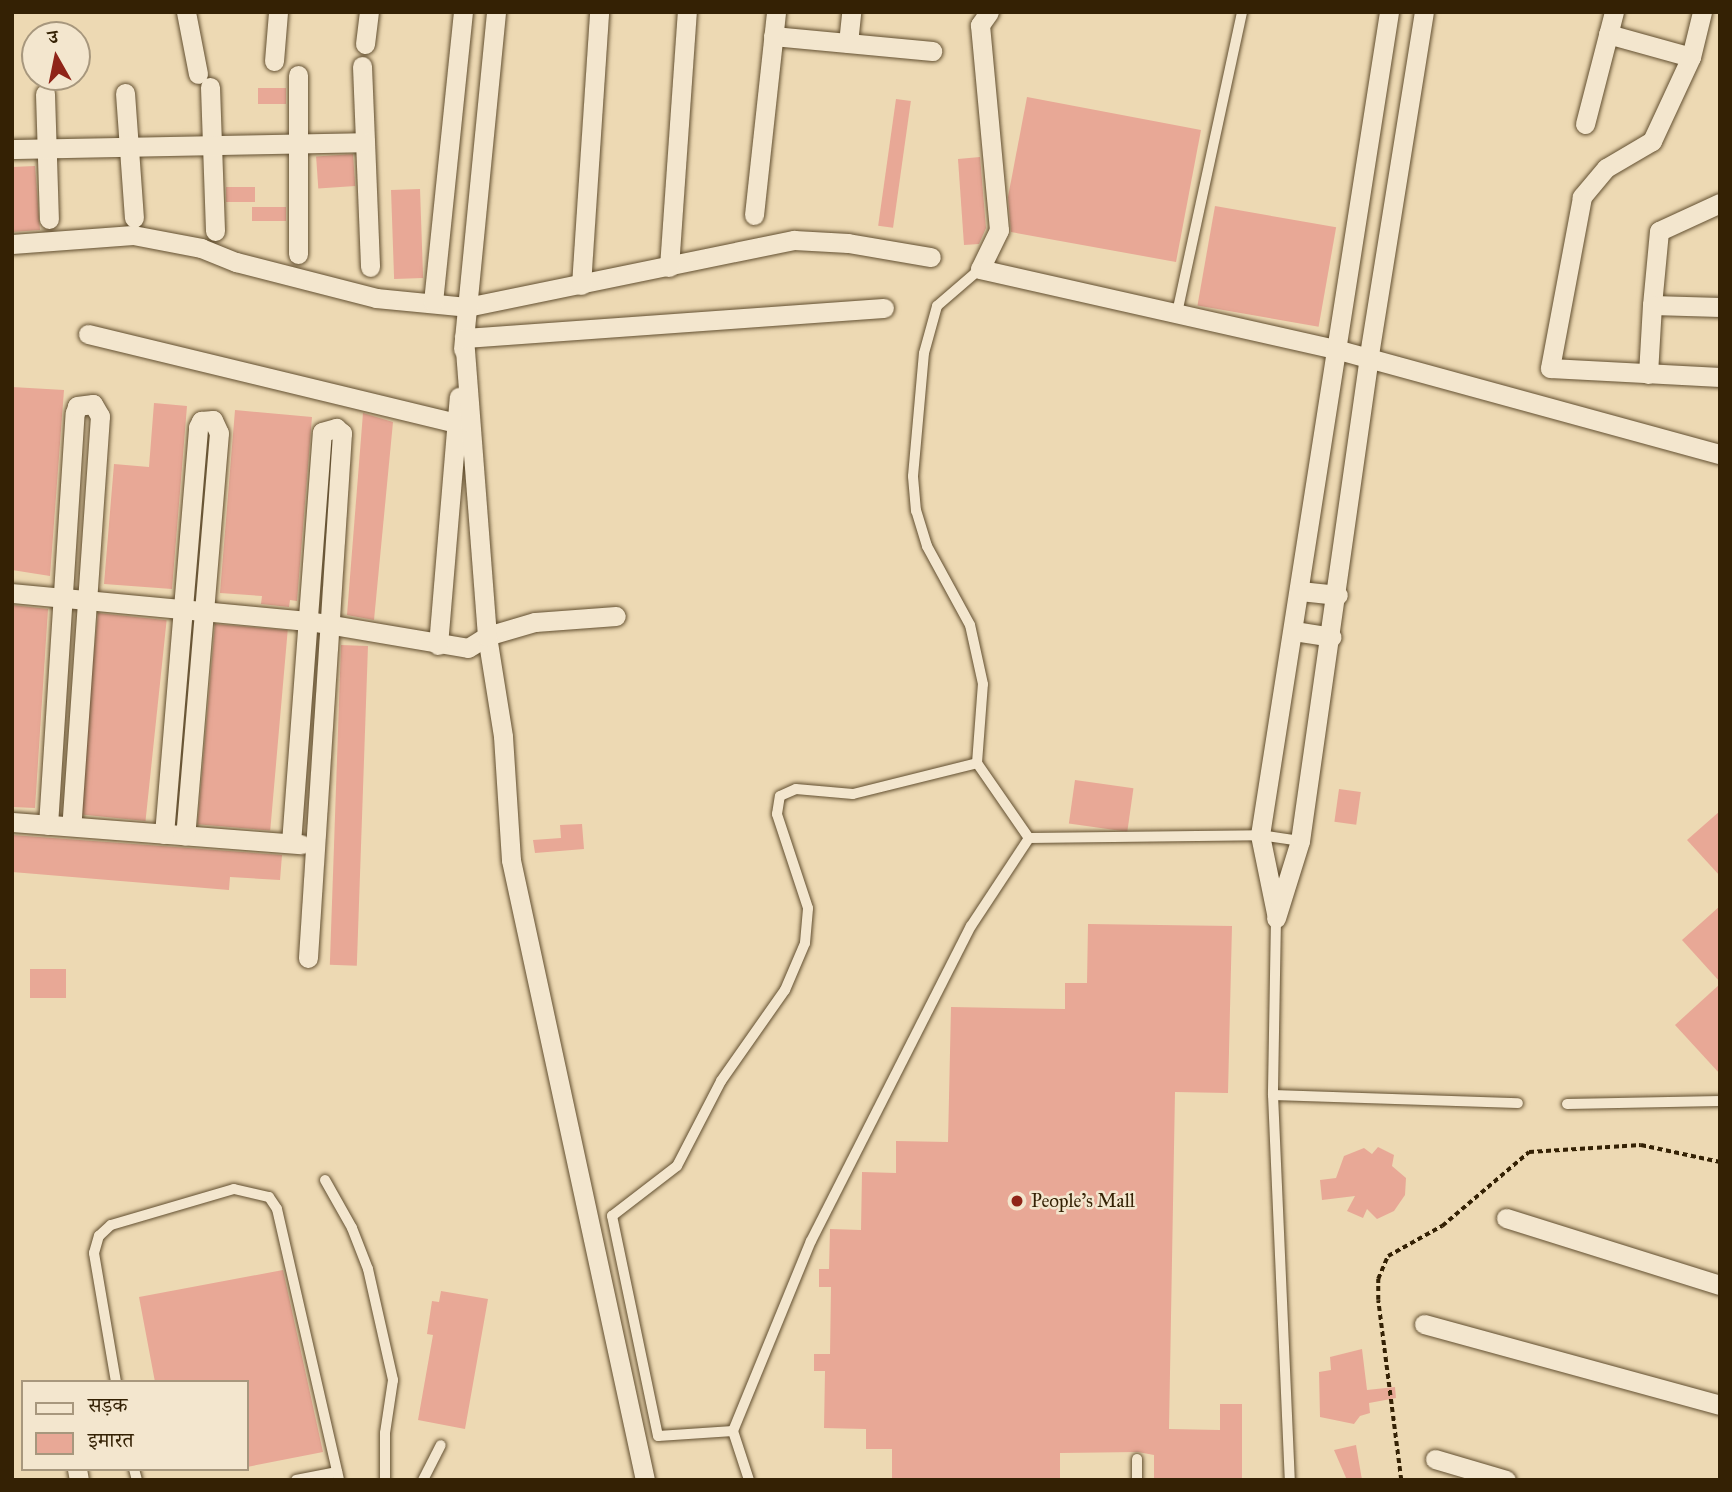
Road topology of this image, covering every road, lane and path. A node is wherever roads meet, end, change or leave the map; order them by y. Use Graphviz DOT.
graph roads {
  1 [pos="278,12"];
  2 [pos="369,12"];
  3 [pos="463,12"];
  4 [pos="496,12"];
  5 [pos="599,12"];
  6 [pos="687,12"];
  7 [pos="776,12"];
  8 [pos="851,12"];
  9 [pos="989,12"];
  10 [pos="1242,12"];
  11 [pos="1389,12"];
  12 [pos="1424,12"];
  13 [pos="1614,12"];
  14 [pos="1702,12"];
  15 [pos="189,18"];
  16 [pos="1608,34"];
  17 [pos="773,36"];
  18 [pos="848,43"];
  19 [pos="365,44"];
  20 [pos="933,51"];
  21 [pos="1690,57"];
  22 [pos="274,61"];
  23 [pos="362,66"];
  24 [pos="298,75"];
  25 [pos="125,93"];
  26 [pos="45,94"];
  27 [pos="1585,124"];
  28 [pos="365,142"];
  29 [pos="298,143"];
  30 [pos="212,145"];
  31 [pos="129,147"];
  32 [pos="12,149"];
  33 [pos="47,149"];
  34 [pos="1720,203"];
  35 [pos="754,215"];
  36 [pos="134,218"];
  37 [pos="49,219"];
  38 [pos="215,231"];
  39 [pos="12,244"];
  40 [pos="298,254"];
  41 [pos="931,257"];
  42 [pos="370,267"];
  43 [pos="669,267"];
  44 [pos="980,269"];
  45 [pos="581,285"];
  46 [pos="433,302"];
  47 [pos="1652,305"];
  48 [pos="467,307"];
  49 [pos="1720,307"];
  50 [pos="884,308"];
  51 [pos="1177,313"];
  52 [pos="88,334"];
  53 [pos="464,338"];
  54 [pos="1339,351"];
  55 [pos="1368,361"];
  56 [pos="1648,374"];
  57 [pos="1720,377"];
  58 [pos="457,422"];
  59 [pos="1720,454"];
  60 [pos="1300,591"];
  61 [pos="12,593"];
  62 [pos="1338,595"];
  63 [pos="62,598"];
  64 [pos="87,600"];
  65 [pos="183,609"];
  66 [pos="205,611"];
  67 [pos="616,616"];
  68 [pos="309,621"];
  69 [pos="330,626"];
  70 [pos="1294,631"];
  71 [pos="487,636"];
  72 [pos="1332,637"];
  73 [pos="438,645"];
  74 [pos="977,763"];
  75 [pos="12,822"];
  76 [pos="48,825"];
  77 [pos="71,826"];
  78 [pos="164,834"];
  79 [pos="1260,835"];
  80 [pos="185,836"];
  81 [pos="1029,838"];
  82 [pos="1300,841"];
  83 [pos="291,843"];
  84 [pos="318,845"];
  85 [pos="1276,918"];
  86 [pos="308,958"];
  87 [pos="1273,1095"];
  88 [pos="1720,1101"];
  89 [pos="1518,1103"];
  90 [pos="1567,1104"];
  91 [pos="1720,1162"];
  92 [pos="325,1180"];
  93 [pos="1506,1218"];
  94 [pos="1720,1285"];
  95 [pos="1424,1324"];
  96 [pos="116,1380"];
  97 [pos="1720,1405"];
  98 [pos="733,1431"];
  99 [pos="441,1445"];
  100 [pos="1137,1459"];
  101 [pos="1435,1459"];
  102 [pos="338,1476"];
  103 [pos="296,1480"];
  104 [pos="385,1480"];
  105 [pos="423,1480"];
  106 [pos="645,1480"];
  107 [pos="750,1480"];
  108 [pos="1137,1480"];
  109 [pos="1290,1480"];
  110 [pos="1401,1480"];
  111 [pos="1506,1480"];
  1 -- 22 [label="street"];
  2 -- 19 [label="street"];
  3 -- 46 [label="street"];
  4 -- 48 [label="street"];
  5 -- 45 [label="street"];
  6 -- 43 [label="street"];
  7 -- 17 [label="street"];
  8 -- 18 [label="street"];
  9 -- 44 [label="street"];
  10 -- 51 [label="lane"];
  11 -- 54 [label="street"];
  12 -- 55 [label="street"];
  13 -- 16 [label="street"];
  14 -- 21 [label="street"];
  15 -- 30 [label="street"];
  16 -- 21 [label="street"];
  16 -- 27 [label="street"];
  17 -- 18 [label="street"];
  17 -- 35 [label="street"];
  18 -- 20 [label="street"];
  21 -- 56 [label="street"];
  23 -- 28 [label="street"];
  24 -- 29 [label="street"];
  25 -- 31 [label="street"];
  26 -- 33 [label="street"];
  28 -- 29 [label="street"];
  28 -- 42 [label="street"];
  29 -- 30 [label="street"];
  29 -- 40 [label="street"];
  30 -- 31 [label="street"];
  30 -- 38 [label="street"];
  31 -- 33 [label="street"];
  31 -- 36 [label="street"];
  32 -- 33 [label="street"];
  33 -- 37 [label="street"];
  34 -- 47 [label="street"];
  39 -- 46 [label="street"];
  41 -- 43 [label="street"];
  43 -- 45 [label="street"];
  44 -- 51 [label="street"];
  44 -- 74 [label="lane"];
  45 -- 48 [label="street"];
  46 -- 48 [label="street"];
  47 -- 49 [label="street"];
  47 -- 56 [label="street"];
  48 -- 53 [label="street"];
  50 -- 53 [label="street"];
  51 -- 54 [label="street"];
  52 -- 58 [label="street"];
  53 -- 58 [label="street"];
  53 -- 71 [label="street"];
  54 -- 55 [label="street"];
  54 -- 60 [label="street"];
  55 -- 59 [label="street"];
  55 -- 62 [label="street"];
  56 -- 57 [label="street"];
  58 -- 73 [label="street"];
  60 -- 62 [label="street"];
  60 -- 70 [label="street"];
  61 -- 63 [label="street"];
  62 -- 72 [label="street"];
  63 -- 64 [label="street"];
  63 -- 64 [label="street"];
  63 -- 76 [label="street"];
  64 -- 65 [label="street"];
  64 -- 77 [label="street"];
  65 -- 66 [label="street"];
  65 -- 66 [label="street"];
  65 -- 78 [label="street"];
  66 -- 68 [label="street"];
  66 -- 80 [label="street"];
  67 -- 71 [label="street"];
  68 -- 69 [label="street"];
  68 -- 69 [label="street"];
  68 -- 83 [label="street"];
  69 -- 73 [label="street"];
  69 -- 84 [label="street"];
  70 -- 72 [label="street"];
  70 -- 79 [label="street"];
  71 -- 73 [label="street"];
  71 -- 106 [label="street"];
  72 -- 82 [label="street"];
  74 -- 81 [label="lane"];
  74 -- 98 [label="lane"];
  75 -- 76 [label="street"];
  76 -- 77 [label="street"];
  77 -- 78 [label="street"];
  78 -- 80 [label="street"];
  79 -- 81 [label="lane"];
  79 -- 82 [label="lane"];
  79 -- 85 [label="street"];
  80 -- 83 [label="street"];
  81 -- 98 [label="lane"];
  82 -- 85 [label="street"];
  83 -- 84 [label="street"];
  84 -- 86 [label="street"];
  85 -- 87 [label="lane"];
  87 -- 89 [label="lane"];
  87 -- 109 [label="lane"];
  88 -- 90 [label="lane"];
  91 -- 110 [label="path"];
  92 -- 104 [label="lane"];
  93 -- 94 [label="street"];
  95 -- 97 [label="street"];
  96 -- 102 [label="lane"];
  98 -- 107 [label="lane"];
  99 -- 105 [label="lane"];
  100 -- 108 [label="lane"];
  101 -- 111 [label="street"];
  102 -- 103 [label="lane"];
}
